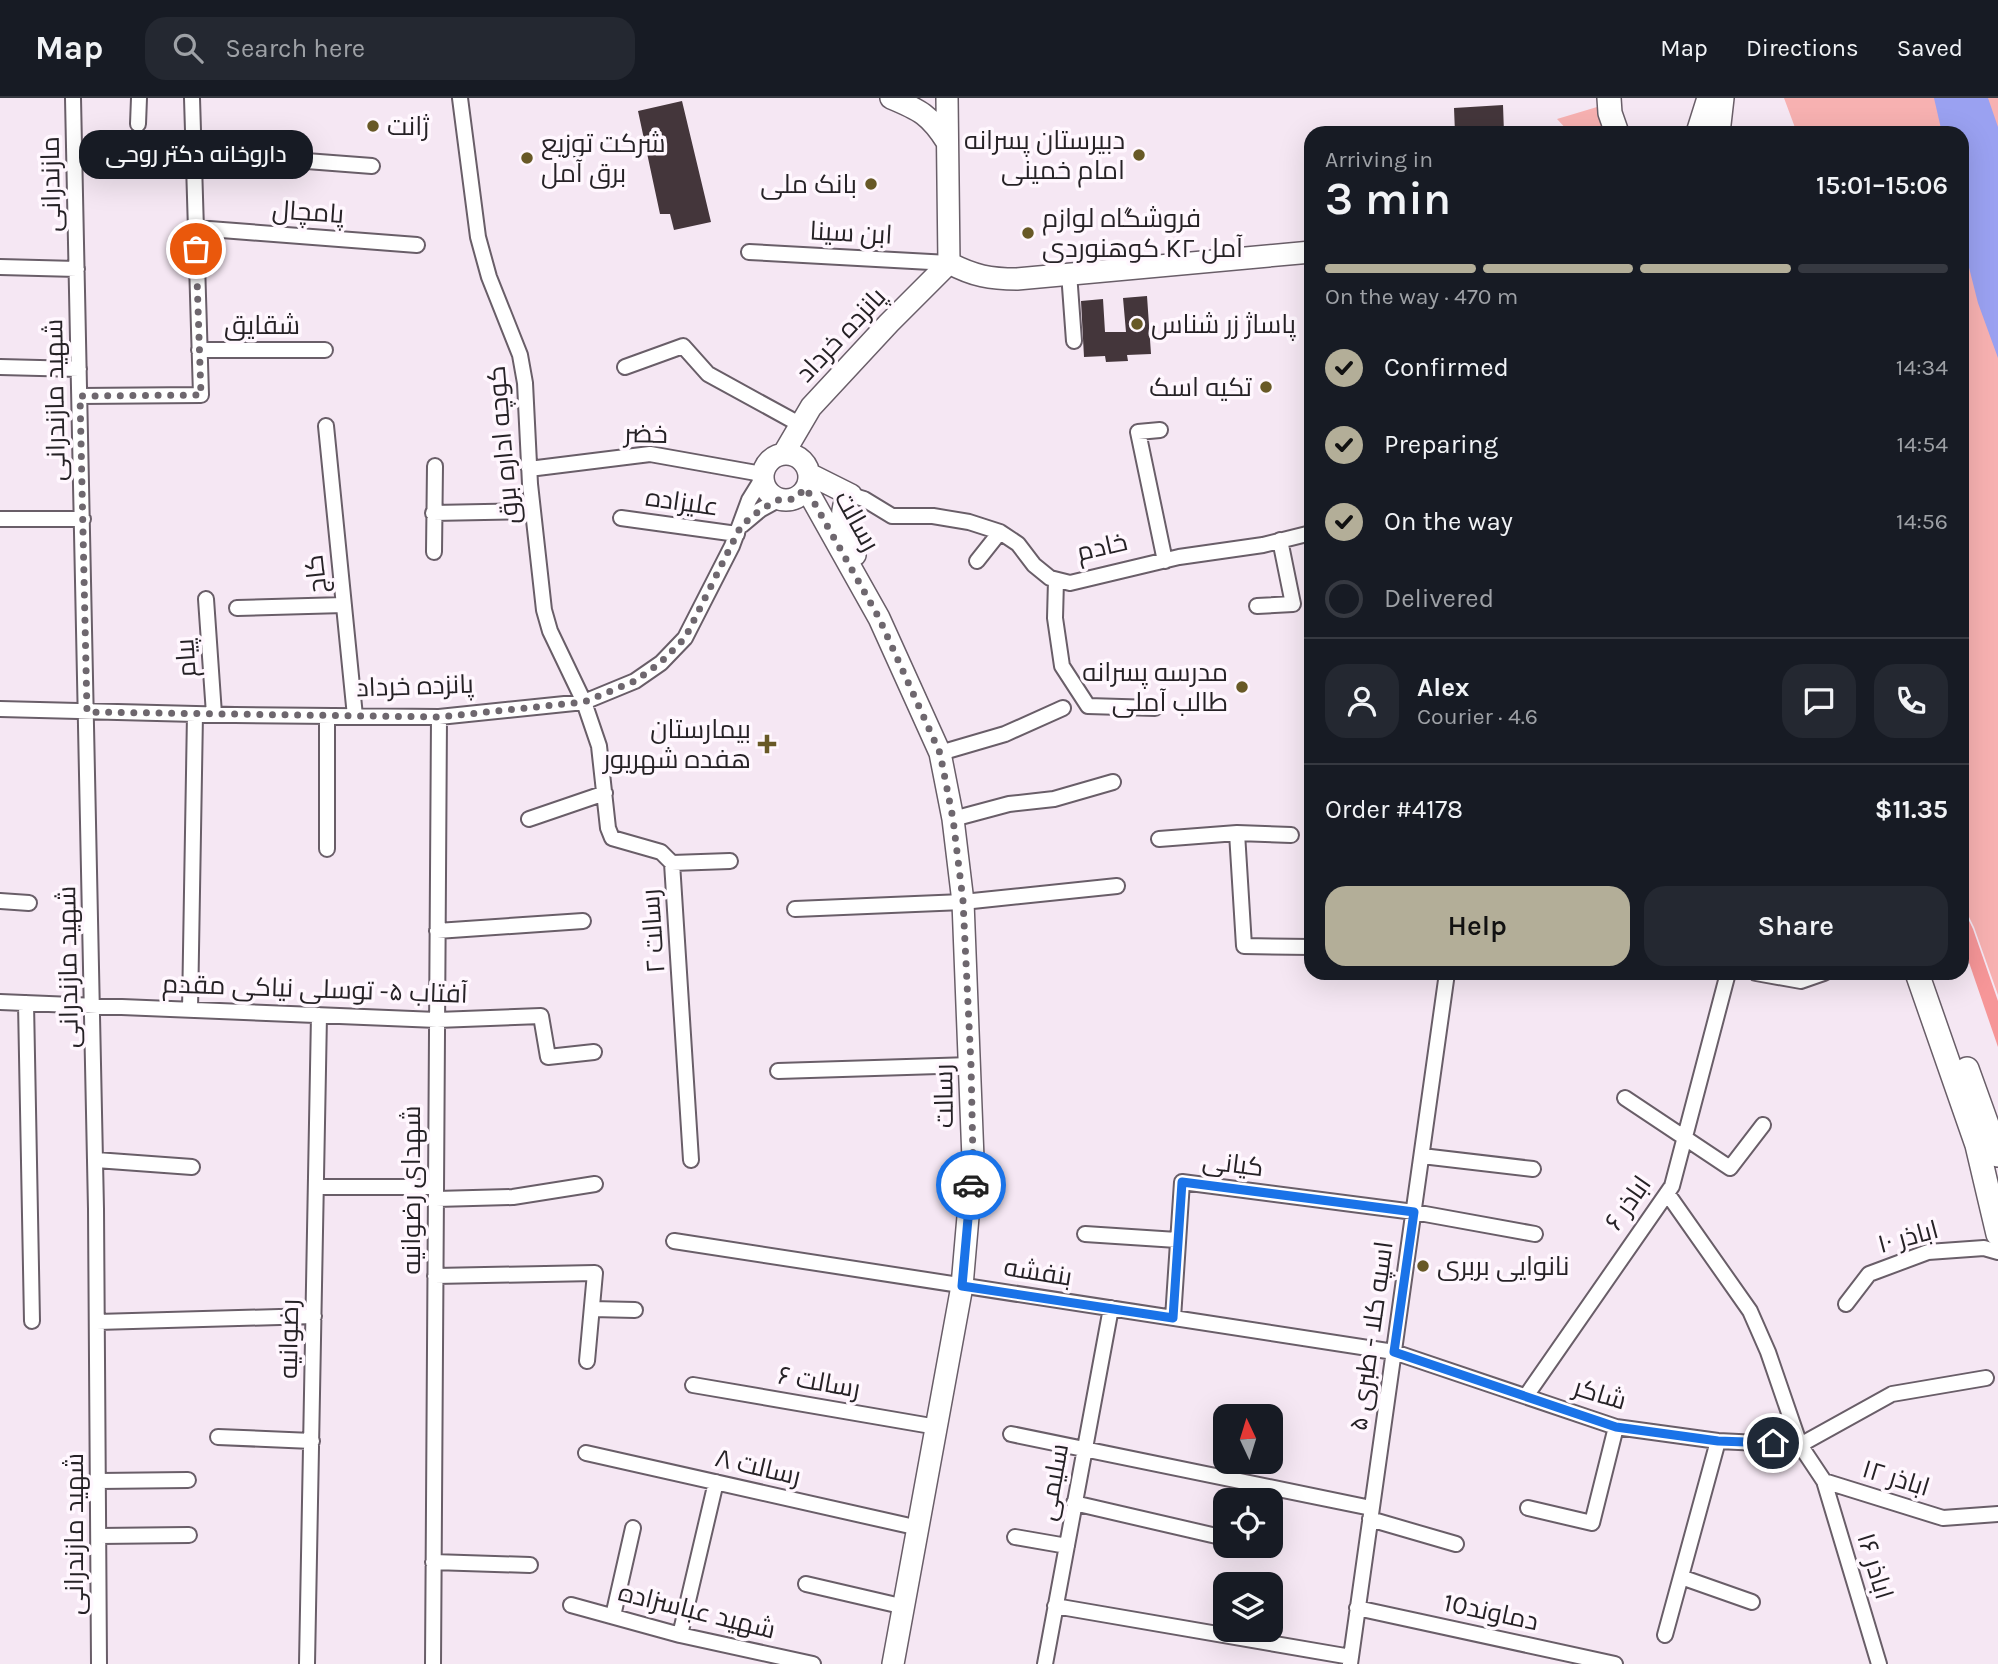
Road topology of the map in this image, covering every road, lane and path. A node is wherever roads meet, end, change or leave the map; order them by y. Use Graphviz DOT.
graph roads {
  1 [pos="73,98"];
  2 [pos="139,98"];
  3 [pos="192,98"];
  4 [pos="460,98"];
  5 [pos="891,98"];
  6 [pos="947,98"];
  7 [pos="1609,98"];
  8 [pos="1709,98"];
  9 [pos="1722,98"];
  10 [pos="138,124"];
  11 [pos="1615,126"];
  12 [pos="1700,126"];
  13 [pos="1719,126"];
  14 [pos="947,142"];
  15 [pos="138,148"];
  16 [pos="193,151"];
  17 [pos="372,166"];
  18 [pos="195,228"];
  19 [pos="417,245"];
  20 [pos="749,252"];
  21 [pos="1304,253"];
  22 [pos="949,263"];
  23 [pos="0,267"];
  24 [pos="77,269"];
  25 [pos="1069,273"];
  26 [pos="1074,341"];
  27 [pos="199,350"];
  28 [pos="325,350"];
  29 [pos="0,366"];
  30 [pos="625,367"];
  31 [pos="79,369"];
  32 [pos="80,396"];
  33 [pos="801,425"];
  34 [pos="326,426"];
  35 [pos="1160,430"];
  36 [pos="784,453"];
  37 [pos="435,466"];
  38 [pos="529,469"];
  39 [pos="762,477"];
  40 [pos="808,481"];
  41 [pos="851,495"];
  42 [pos="778,500"];
  43 [pos="533,511"];
  44 [pos="433,513"];
  45 [pos="621,518"];
  46 [pos="0,519"];
  47 [pos="83,519"];
  48 [pos="739,530"];
  49 [pos="1000,532"];
  50 [pos="1304,535"];
  51 [pos="1280,540"];
  52 [pos="434,552"];
  53 [pos="977,561"];
  54 [pos="1165,561"];
  55 [pos="1056,580"];
  56 [pos="206,599"];
  57 [pos="344,605"];
  58 [pos="1257,606"];
  59 [pos="237,608"];
  60 [pos="879,618"];
  61 [pos="584,702"];
  62 [pos="1063,708"];
  63 [pos="1155,708"];
  64 [pos="0,709"];
  65 [pos="87,712"];
  66 [pos="195,714"];
  67 [pos="214,715"];
  68 [pos="327,716"];
  69 [pos="355,716"];
  70 [pos="439,717"];
  71 [pos="940,753"];
  72 [pos="1113,782"];
  73 [pos="605,793"];
  74 [pos="529,819"];
  75 [pos="953,819"];
  76 [pos="1237,833"];
  77 [pos="1291,835"];
  78 [pos="1159,839"];
  79 [pos="327,849"];
  80 [pos="730,861"];
  81 [pos="672,863"];
  82 [pos="1117,886"];
  83 [pos="0,901"];
  84 [pos="963,901"];
  85 [pos="29,903"];
  86 [pos="795,909"];
  87 [pos="583,920"];
  88 [pos="437,931"];
  89 [pos="1304,947"];
  90 [pos="1446,980"];
  91 [pos="1726,980"];
  92 [pos="1919,980"];
  93 [pos="1936,980"];
  94 [pos="0,1002"];
  95 [pos="26,1003"];
  96 [pos="93,1006"];
  97 [pos="190,1010"];
  98 [pos="319,1015"];
  99 [pos="437,1020"];
  100 [pos="594,1052"];
  101 [pos="971,1065"];
  102 [pos="778,1071"];
  103 [pos="1625,1098"];
  104 [pos="1763,1125"];
  105 [pos="1685,1138"];
  106 [pos="1998,1155"];
  107 [pos="1422,1156"];
  108 [pos="96,1160"];
  109 [pos="691,1160"];
  110 [pos="192,1167"];
  111 [pos="1533,1169"];
  112 [pos="595,1184"];
  113 [pos="316,1187"];
  114 [pos="436,1193"];
  115 [pos="1667,1193"];
  116 [pos="1414,1212"];
  117 [pos="1085,1234"];
  118 [pos="1535,1234"];
  119 [pos="1998,1234"];
  120 [pos="1177,1240"];
  121 [pos="674,1241"];
  122 [pos="1998,1252"];
  123 [pos="435,1276"];
  124 [pos="962,1286"];
  125 [pos="1846,1304"];
  126 [pos="1111,1308"];
  127 [pos="592,1309"];
  128 [pos="635,1310"];
  129 [pos="314,1316"];
  130 [pos="1173,1318"];
  131 [pos="32,1321"];
  132 [pos="97,1322"];
  133 [pos="1394,1352"];
  134 [pos="587,1361"];
  135 [pos="1986,1378"];
  136 [pos="693,1385"];
  137 [pos="1526,1396"];
  138 [pos="937,1427"];
  139 [pos="1616,1427"];
  140 [pos="1011,1434"];
  141 [pos="218,1437"];
  142 [pos="312,1441"];
  143 [pos="1718,1441"];
  144 [pos="1800,1444"];
  145 [pos="1084,1449"];
  146 [pos="586,1453"];
  147 [pos="188,1480"];
  148 [pos="99,1481"];
  149 [pos="1824,1481"];
  150 [pos="716,1482"];
  151 [pos="1074,1503"];
  152 [pos="1528,1507"];
  153 [pos="1371,1513"];
  154 [pos="1998,1514"];
  155 [pos="633,1528"];
  156 [pos="919,1528"];
  157 [pos="189,1535"];
  158 [pos="1213,1535"];
  159 [pos="99,1536"];
  160 [pos="1015,1537"];
  161 [pos="1456,1544"];
  162 [pos="1066,1546"];
  163 [pos="433,1562"];
  164 [pos="530,1565"];
  165 [pos="1681,1577"];
  166 [pos="806,1584"];
  167 [pos="1752,1602"];
  168 [pos="571,1605"];
  169 [pos="1055,1606"];
  170 [pos="905,1607"];
  171 [pos="1357,1608"];
  172 [pos="613,1616"];
  173 [pos="680,1635"];
  174 [pos="1665,1635"];
  175 [pos="1351,1660"];
  176 [pos="99,1664"];
  177 [pos="307,1664"];
  178 [pos="433,1664"];
  179 [pos="813,1664"];
  180 [pos="893,1664"];
  181 [pos="1045,1664"];
  182 [pos="1615,1664"];
  183 [pos="1879,1664"];
  1 -- 24 [label="street, مازندرانی"];
  2 -- 10 [label="street"];
  3 -- 16 [label="street"];
  4 -- 38 [label="street, کوچه اداره برق"];
  5 -- 14 [label="main road"];
  6 -- 14 [label="main road"];
  7 -- 11 [label="main road"];
  8 -- 12 [label="main road"];
  9 -- 13 [label="main road"];
  14 -- 22 [label="main road"];
  15 -- 16 [label="street"];
  16 -- 17 [label="street"];
  16 -- 18 [label="street"];
  18 -- 19 [label="street, پامچال"];
  18 -- 27 [label="street"];
  20 -- 22 [label="street, ابن سینا"];
  21 -- 25 [label="main road"];
  22 -- 25 [label="main road"];
  22 -- 33 [label="main road, پانزده خرداد"];
  23 -- 24 [label="street"];
  24 -- 31 [label="street, شهید مازندرانی"];
  25 -- 26 [label="street"];
  27 -- 28 [label="street, شقایق"];
  27 -- 32 [label="street"];
  29 -- 31 [label="street"];
  30 -- 33 [label="street"];
  31 -- 32 [label="street, شهید مازندرانی"];
  32 -- 47 [label="street, شهید مازندرانی"];
  33 -- 36 [label="main road, پانزده خرداد"];
  34 -- 57 [label="street, کاج"];
  35 -- 54 [label="street"];
  36 -- 39 [label="main road"];
  36 -- 40 [label="main road"];
  37 -- 44 [label="street"];
  38 -- 39 [label="street, خضر"];
  38 -- 43 [label="street, کوچه اداره برق"];
  39 -- 42 [label="main road"];
  39 -- 48 [label="street, پانزده خرداد"];
  40 -- 41 [label="main road, خادم"];
  40 -- 42 [label="main road"];
  40 -- 60 [label="main road, رسالت"];
  41 -- 49 [label="street, خادم"];
  41 -- 60 [label="main road, رسالت"];
  42 -- 48 [label="street, پانزده خرداد"];
  43 -- 44 [label="street"];
  43 -- 61 [label="street, کوچه اداره برق"];
  44 -- 52 [label="street"];
  45 -- 48 [label="street, علیزاده"];
  46 -- 47 [label="street"];
  47 -- 65 [label="street, شهید مازندرانی"];
  48 -- 61 [label="street, پانزده خرداد"];
  49 -- 53 [label="street"];
  49 -- 55 [label="street, خادم"];
  50 -- 51 [label="street, خادم"];
  51 -- 54 [label="street, خادم"];
  51 -- 58 [label="street"];
  54 -- 55 [label="street, خادم"];
  55 -- 63 [label="street"];
  56 -- 67 [label="street, پیام"];
  57 -- 59 [label="street"];
  57 -- 69 [label="street, کاج"];
  60 -- 71 [label="main road, رسالت"];
  61 -- 70 [label="street, پانزده خرداد"];
  61 -- 73 [label="street, رسالت ۲"];
  62 -- 71 [label="street"];
  64 -- 65 [label="street, پانزده خرداد"];
  65 -- 66 [label="street, پانزده خرداد"];
  65 -- 96 [label="street, شهید مازندرانی"];
  66 -- 67 [label="street, پانزده خرداد"];
  66 -- 97 [label="street"];
  67 -- 68 [label="street, پانزده خرداد"];
  68 -- 69 [label="street, پانزده خرداد"];
  68 -- 79 [label="street"];
  69 -- 70 [label="street, پانزده خرداد"];
  70 -- 88 [label="street, شهدای رضوانیه"];
  71 -- 75 [label="main road, رسالت"];
  72 -- 75 [label="street"];
  73 -- 74 [label="street"];
  73 -- 81 [label="street, رسالت ۲"];
  75 -- 84 [label="main road, رسالت"];
  76 -- 77 [label="street"];
  76 -- 78 [label="street"];
  76 -- 89 [label="street"];
  80 -- 81 [label="street"];
  81 -- 109 [label="street, رسالت ۲"];
  82 -- 84 [label="street"];
  83 -- 85 [label="street"];
  84 -- 86 [label="street"];
  84 -- 101 [label="main road, رسالت"];
  87 -- 88 [label="street"];
  88 -- 99 [label="street, شهدای رضوانیه"];
  90 -- 107 [label="street, اسپه کلا - طبری ۵"];
  91 -- 105 [label="street, اباذر ۶"];
  92 -- 119 [label="main road"];
  93 -- 106 [label="main road"];
  94 -- 95 [label="street, آفتاب ۵- توسلی نیاکی مقدم"];
  95 -- 96 [label="street, آفتاب ۵- توسلی نیاکی مقدم"];
  95 -- 131 [label="street"];
  96 -- 97 [label="street, آفتاب ۵- توسلی نیاکی مقدم"];
  96 -- 108 [label="street, شهید مازندرانی"];
  97 -- 98 [label="street, آفتاب ۵- توسلی نیاکی مقدم"];
  98 -- 99 [label="street, آفتاب ۵- توسلی نیاکی مقدم"];
  98 -- 113 [label="street, رضوانیه"];
  99 -- 100 [label="street, آفتاب ۵- توسلی نیاکی مقدم"];
  99 -- 114 [label="street, شهدای رضوانیه"];
  101 -- 102 [label="street"];
  101 -- 124 [label="main road, رسالت"];
  103 -- 105 [label="street"];
  104 -- 105 [label="street"];
  105 -- 115 [label="street, اباذر ۶"];
  107 -- 111 [label="street"];
  107 -- 116 [label="street, اسپه کلا - طبری ۵"];
  108 -- 110 [label="street"];
  108 -- 132 [label="street, شهید مازندرانی"];
  112 -- 114 [label="street"];
  113 -- 114 [label="street"];
  113 -- 129 [label="street, رضوانیه"];
  114 -- 123 [label="street, شهدای رضوانیه"];
  115 -- 137 [label="street, اباذر ۶"];
  115 -- 144 [label="street, اباذر ۱۲"];
  116 -- 118 [label="street"];
  116 -- 120 [label="street, کیانی"];
  116 -- 133 [label="street, اسپه کلا - طبری ۵"];
  117 -- 120 [label="street"];
  120 -- 130 [label="street, کیانی"];
  121 -- 124 [label="street, بنفشه"];
  122 -- 125 [label="street, اباذر ۱۰"];
  123 -- 127 [label="street"];
  123 -- 163 [label="street, شهدای رضوانیه"];
  124 -- 126 [label="street, بنفشه"];
  124 -- 138 [label="main road, رسالت"];
  126 -- 130 [label="street, بنفشه"];
  126 -- 145 [label="street, سلیمی"];
  127 -- 128 [label="street"];
  127 -- 134 [label="street"];
  129 -- 132 [label="street"];
  129 -- 142 [label="street, رضوانیه"];
  130 -- 133 [label="street, بنفشه"];
  132 -- 148 [label="street, شهید مازندرانی"];
  133 -- 137 [label="street, شاکر"];
  133 -- 153 [label="street, اسپه کلا - طبری ۵"];
  135 -- 144 [label="street"];
  136 -- 138 [label="street, رسالت ۶"];
  137 -- 139 [label="street, شاکر"];
  138 -- 156 [label="main road, رسالت"];
  139 -- 143 [label="street, شاکر"];
  139 -- 152 [label="street"];
  140 -- 145 [label="street"];
  141 -- 142 [label="street"];
  142 -- 177 [label="street, رضوانیه"];
  143 -- 144 [label="street, شاکر"];
  143 -- 165 [label="street"];
  144 -- 149 [label="street, اباذر ۱۲"];
  145 -- 151 [label="street, سلیمی"];
  145 -- 153 [label="street"];
  146 -- 150 [label="street, رسالت ۸"];
  147 -- 148 [label="street"];
  148 -- 159 [label="street, شهید مازندرانی"];
  149 -- 154 [label="street, اباذر ۱۲"];
  149 -- 183 [label="street, اباذر ۱۶"];
  150 -- 156 [label="street, رسالت ۸"];
  150 -- 173 [label="street"];
  151 -- 158 [label="street"];
  151 -- 162 [label="street, سلیمی"];
  153 -- 161 [label="street"];
  153 -- 171 [label="street, اسپه کلا - طبری ۵"];
  155 -- 172 [label="street"];
  156 -- 170 [label="main road, رسالت"];
  157 -- 159 [label="street"];
  159 -- 176 [label="street, شهید مازندرانی"];
  160 -- 162 [label="street"];
  162 -- 169 [label="street, سلیمی"];
  163 -- 164 [label="street"];
  163 -- 178 [label="street, شهدای رضوانیه"];
  165 -- 167 [label="street"];
  165 -- 174 [label="street"];
  166 -- 170 [label="street"];
  168 -- 172 [label="street, شهید عباسزاده"];
  169 -- 175 [label="street"];
  169 -- 181 [label="street, سلیمی"];
  170 -- 180 [label="main road, رسالت"];
  171 -- 175 [label="street, اسپه کلا - طبری ۵"];
  171 -- 182 [label="street, دماوند10"];
  172 -- 173 [label="street, شهید عباسزاده"];
  173 -- 179 [label="street, شهید عباسزاده"];
}
